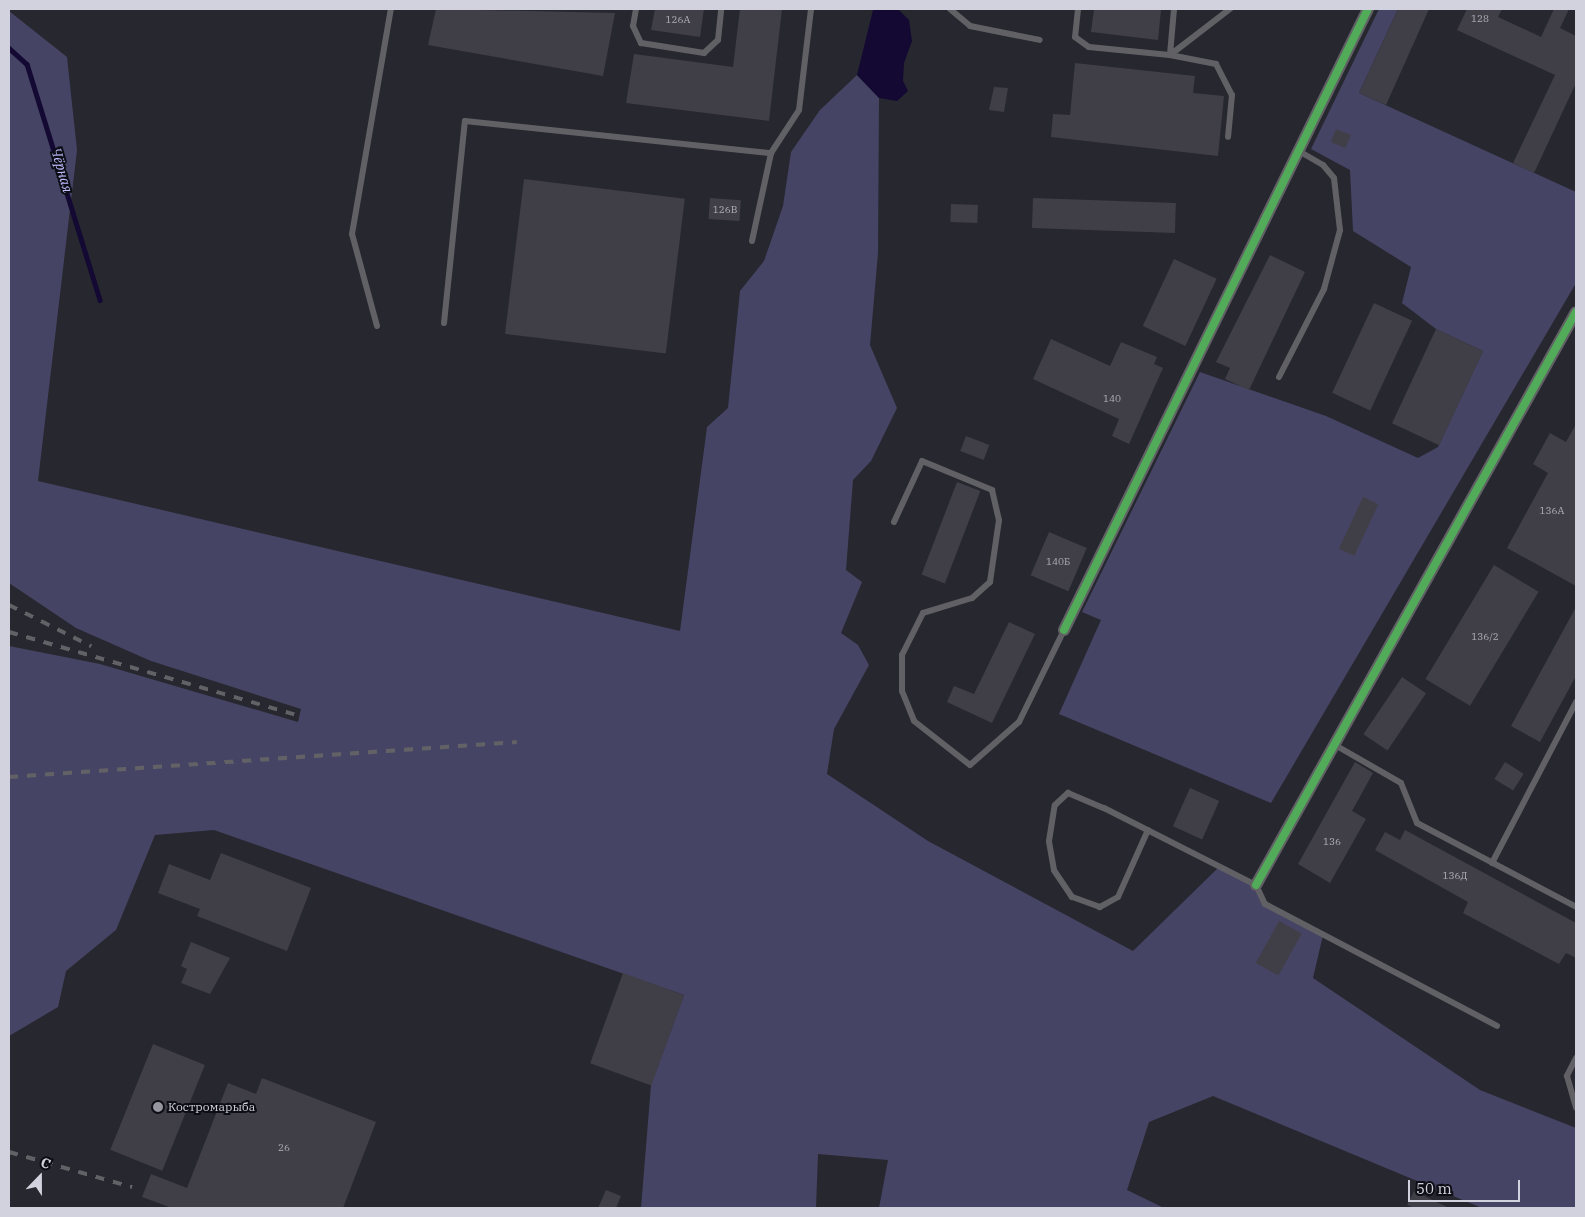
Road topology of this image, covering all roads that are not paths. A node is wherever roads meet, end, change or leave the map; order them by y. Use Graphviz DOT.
graph roads {
  1 [pos="391,9"];
  2 [pos="636,9"];
  3 [pos="722,9"];
  4 [pos="811,9"];
  5 [pos="950,9"];
  6 [pos="1078,9"];
  7 [pos="1174,9"];
  8 [pos="1230,9"];
  9 [pos="1368,9"];
  10 [pos="1040,40"];
  11 [pos="1170,55"];
  12 [pos="1228,137"];
  13 [pos="1299,151"];
  14 [pos="771,153"];
  15 [pos="752,241"];
  16 [pos="1576,312"];
  17 [pos="444,323"];
  18 [pos="377,326"];
  19 [pos="1279,377"];
  20 [pos="894,522"];
  21 [pos="1064,630"];
  22 [pos="1576,702"];
  23 [pos="1334,745"];
  24 [pos="1148,830"];
  25 [pos="1492,863"];
  26 [pos="1256,885"];
  27 [pos="1576,907"];
  28 [pos="1497,1026"];
  29 [pos="1576,1058"];
  30 [pos="1576,1108"];
  1 -- 18 [label="lane"];
  2 -- 3 [label="lane"];
  4 -- 14 [label="lane"];
  5 -- 10 [label="lane"];
  6 -- 11 [label="lane"];
  7 -- 11 [label="lane"];
  8 -- 11 [label="lane"];
  9 -- 13 [label="street"];
  11 -- 12 [label="lane"];
  13 -- 19 [label="lane"];
  13 -- 21 [label="street"];
  14 -- 15 [label="lane"];
  14 -- 17 [label="lane"];
  16 -- 23 [label="street"];
  20 -- 21 [label="lane"];
  22 -- 25 [label="lane"];
  23 -- 25 [label="lane"];
  23 -- 26 [label="street"];
  24 -- 24 [label="lane"];
  24 -- 26 [label="lane"];
  25 -- 27 [label="lane"];
  26 -- 28 [label="lane"];
  29 -- 30 [label="lane"];
}
